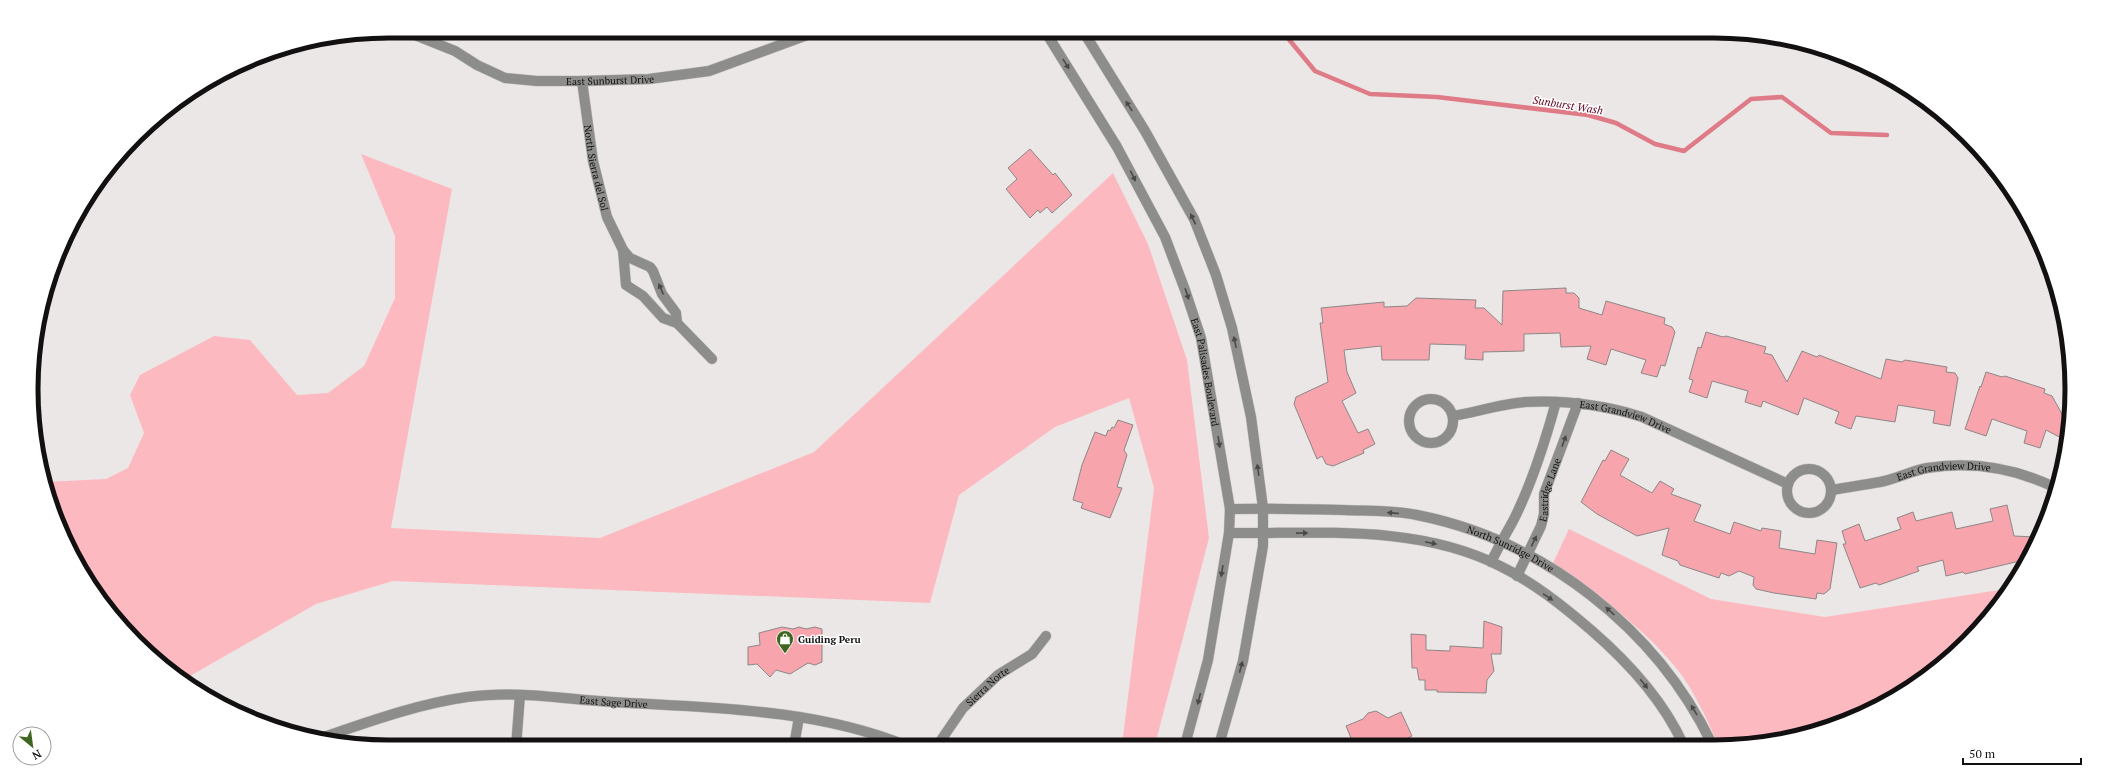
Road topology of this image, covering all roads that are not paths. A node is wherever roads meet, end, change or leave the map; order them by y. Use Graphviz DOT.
graph roads {
  1 [pos="422,38"];
  2 [pos="799,38"];
  3 [pos="1049,38"];
  4 [pos="1087,38"];
  5 [pos="582,81"];
  6 [pos="623,250"];
  7 [pos="677,323"];
  8 [pos="712,359"];
  9 [pos="1556,402"];
  10 [pos="1578,403"];
  11 [pos="1453,416"];
  12 [pos="2052,482"];
  13 [pos="1788,484"];
  14 [pos="1832,490"];
  15 [pos="1263,508"];
  16 [pos="1230,509"];
  17 [pos="1229,533"];
  18 [pos="1263,533"];
  19 [pos="1500,542"];
  20 [pos="1527,555"];
  21 [pos="1491,562"];
  22 [pos="1517,576"];
  23 [pos="1046,636"];
  24 [pos="520,695"];
  25 [pos="799,717"];
  26 [pos="331,735"];
  27 [pos="517,740"];
  28 [pos="795,740"];
  29 [pos="889,740"];
  30 [pos="941,740"];
  31 [pos="1186,740"];
  32 [pos="1220,740"];
  33 [pos="1682,740"];
  34 [pos="1710,740"];
  1 -- 5 [label="street, East Sunburst Drive"];
  2 -- 5 [label="street, East Sunburst Drive"];
  3 -- 16 [label="street, East Palisades Boulevard, one-way"];
  15 -- 4 [label="street, one-way"];
  5 -- 6 [label="street, North Sierra del Sol"];
  7 -- 6 [label="street, North Sierra del Sol, one-way"];
  6 -- 7 [label="street, North Sierra del Sol"];
  7 -- 8 [label="street, North Sierra del Sol"];
  9 -- 10 [label="street, East Grandview Drive"];
  9 -- 11 [label="street, East Grandview Drive"];
  9 -- 19 [label="street, Eastridge Lane"];
  10 -- 13 [label="street, East Grandview Drive"];
  20 -- 10 [label="street, Eastridge Lane, one-way"];
  11 -- 11 [label="street"];
  12 -- 14 [label="street, East Grandview Drive"];
  13 -- 14 [label="street"];
  13 -- 14 [label="street"];
  15 -- 16 [label="street, North Sunridge Drive"];
  15 -- 18 [label="street"];
  19 -- 15 [label="street, North Sunridge Drive, one-way"];
  16 -- 17 [label="street, East Palisades Boulevard"];
  17 -- 18 [label="street, North Sunridge Drive"];
  17 -- 31 [label="street, East Palisades Boulevard, one-way"];
  18 -- 21 [label="street, North Sunridge Drive, one-way"];
  32 -- 18 [label="street, one-way"];
  19 -- 20 [label="street, North Sunridge Drive"];
  19 -- 21 [label="street, Eastridge Lane"];
  20 -- 22 [label="street, Eastridge Lane"];
  34 -- 20 [label="street, North Sunridge Drive, one-way"];
  21 -- 22 [label="street, North Sunridge Drive"];
  22 -- 33 [label="street, North Sunridge Drive, one-way"];
  23 -- 30 [label="street, Sierra Norte"];
  24 -- 25 [label="street, East Sage Drive"];
  24 -- 26 [label="street, East Sage Drive"];
  24 -- 27 [label="street"];
  25 -- 28 [label="street"];
  25 -- 29 [label="street, East Sage Drive"];
}
